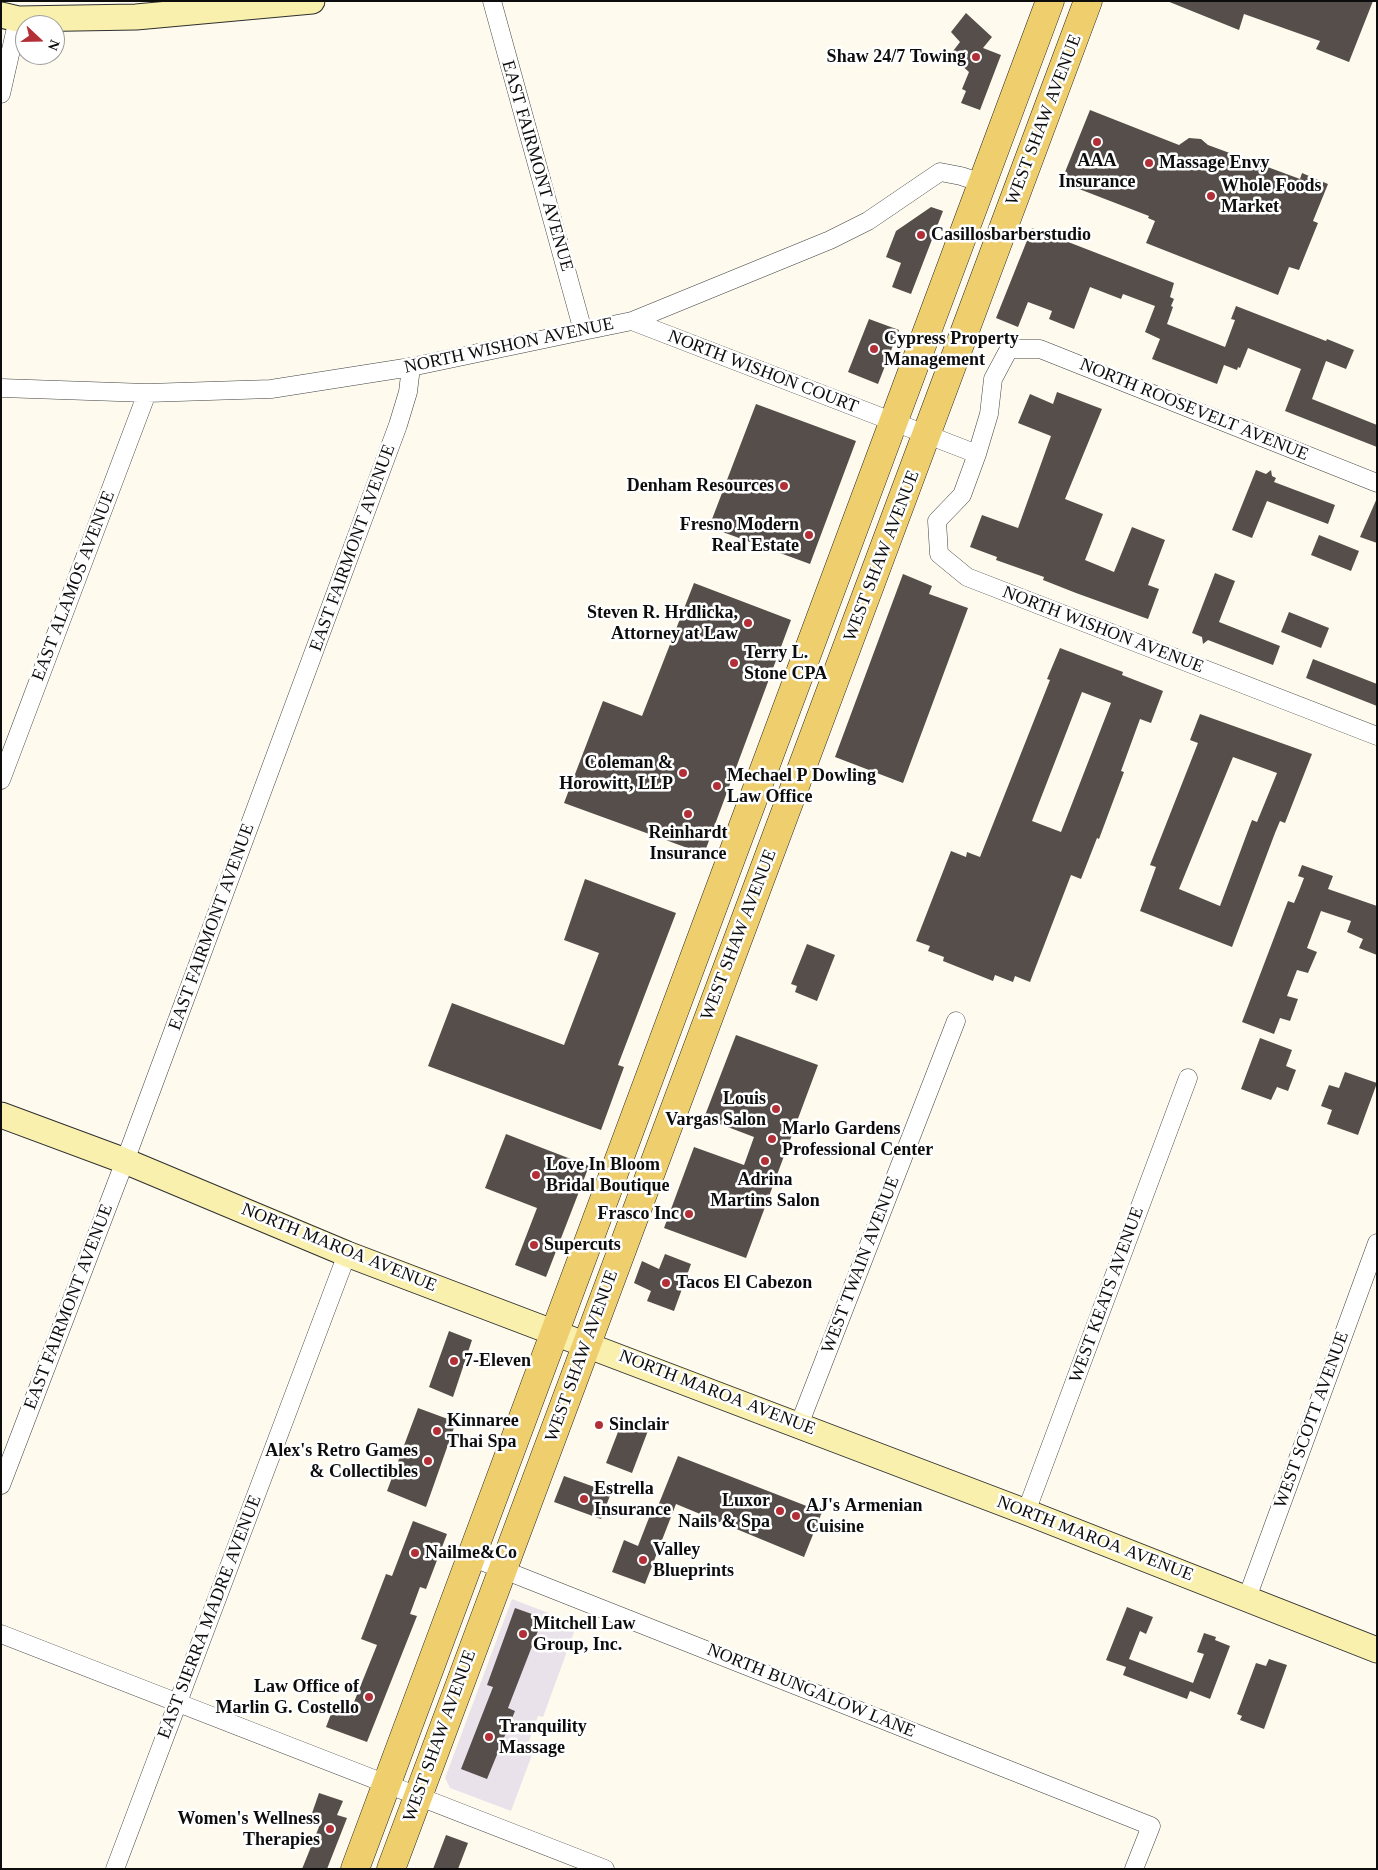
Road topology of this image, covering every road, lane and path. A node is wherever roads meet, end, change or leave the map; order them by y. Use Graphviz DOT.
graph roads {
  1 [pos="312,1"];
  2 [pos="492,1"];
  3 [pos="1050,1"];
  4 [pos="1070,1"];
  5 [pos="1088,1"];
  6 [pos="10,17"];
  7 [pos="1062,72"];
  8 [pos="1,94"];
  9 [pos="982,184"];
  10 [pos="632,320"];
  11 [pos="583,331"];
  12 [pos="1009,349"];
  13 [pos="411,367"];
  14 [pos="1,388"];
  15 [pos="148,393"];
  16 [pos="894,422"];
  17 [pos="927,435"];
  18 [pos="977,454"];
  19 [pos="1377,483"];
  20 [pos="1377,736"];
  21 [pos="1,780"];
  22 [pos="956,1021"];
  23 [pos="1188,1078"];
  24 [pos="1,1115"];
  25 [pos="125,1161"];
  26 [pos="1377,1243"];
  27 [pos="347,1254"];
  28 [pos="556,1331"];
  29 [pos="587,1343"];
  30 [pos="799,1425"];
  31 [pos="1,1485"];
  32 [pos="1026,1512"];
  33 [pos="471,1556"];
  34 [pos="503,1568"];
  35 [pos="1247,1598"];
  36 [pos="1,1634"];
  37 [pos="1377,1650"];
  38 [pos="177,1703"];
  39 [pos="387,1783"];
  40 [pos="419,1795"];
  41 [pos="115,1869"];
  42 [pos="355,1869"];
  43 [pos="391,1869"];
  44 [pos="605,1869"];
  45 [pos="1134,1869"];
  1 -- 6 [label="main road"];
  2 -- 11 [label="street, EAST FAIRMONT AVENUE"];
  3 -- 9 [label="main road, WEST SHAW AVENUE"];
  4 -- 7 [label="main road"];
  5 -- 7 [label="main road, WEST SHAW AVENUE"];
  6 -- 8 [label="street"];
  7 -- 17 [label="main road, WEST SHAW AVENUE"];
  9 -- 10 [label="street, NORTH WISHON AVENUE"];
  9 -- 16 [label="main road, WEST SHAW AVENUE"];
  10 -- 11 [label="street, NORTH WISHON AVENUE"];
  10 -- 16 [label="street, NORTH WISHON COURT"];
  11 -- 13 [label="street, NORTH WISHON AVENUE"];
  12 -- 18 [label="street, NORTH WISHON AVENUE"];
  12 -- 19 [label="street, NORTH ROOSEVELT AVENUE"];
  13 -- 15 [label="street, NORTH WISHON AVENUE"];
  13 -- 25 [label="street, EAST FAIRMONT AVENUE"];
  14 -- 15 [label="street, NORTH WISHON AVENUE"];
  15 -- 21 [label="street, EAST ALAMOS AVENUE"];
  16 -- 17 [label="street"];
  16 -- 28 [label="main road, WEST SHAW AVENUE"];
  17 -- 18 [label="street"];
  17 -- 29 [label="main road, WEST SHAW AVENUE"];
  18 -- 20 [label="street, NORTH WISHON AVENUE"];
  22 -- 30 [label="street, WEST TWAIN AVENUE"];
  23 -- 32 [label="street, WEST KEATS AVENUE"];
  24 -- 25 [label="main road, NORTH MAROA AVENUE"];
  25 -- 27 [label="main road, NORTH MAROA AVENUE"];
  25 -- 31 [label="street, EAST FAIRMONT AVENUE"];
  26 -- 35 [label="street, WEST SCOTT AVENUE"];
  27 -- 28 [label="main road, NORTH MAROA AVENUE"];
  27 -- 38 [label="street, EAST SIERRA MADRE AVENUE"];
  28 -- 29 [label="main road, NORTH MAROA AVENUE"];
  28 -- 33 [label="main road, WEST SHAW AVENUE"];
  29 -- 30 [label="main road, NORTH MAROA AVENUE"];
  29 -- 34 [label="main road, WEST SHAW AVENUE"];
  30 -- 32 [label="main road, NORTH MAROA AVENUE"];
  32 -- 35 [label="main road, NORTH MAROA AVENUE"];
  33 -- 34 [label="street, NORTH BUNGALOW LANE"];
  33 -- 39 [label="main road, WEST SHAW AVENUE"];
  34 -- 40 [label="main road, WEST SHAW AVENUE"];
  34 -- 45 [label="street, NORTH BUNGALOW LANE"];
  35 -- 37 [label="main road, NORTH MAROA AVENUE"];
  36 -- 38 [label="street"];
  38 -- 39 [label="street"];
  38 -- 41 [label="street, EAST SIERRA MADRE AVENUE"];
  39 -- 40 [label="street"];
  39 -- 42 [label="main road, WEST SHAW AVENUE"];
  40 -- 43 [label="main road, WEST SHAW AVENUE"];
  40 -- 44 [label="street"];
}
